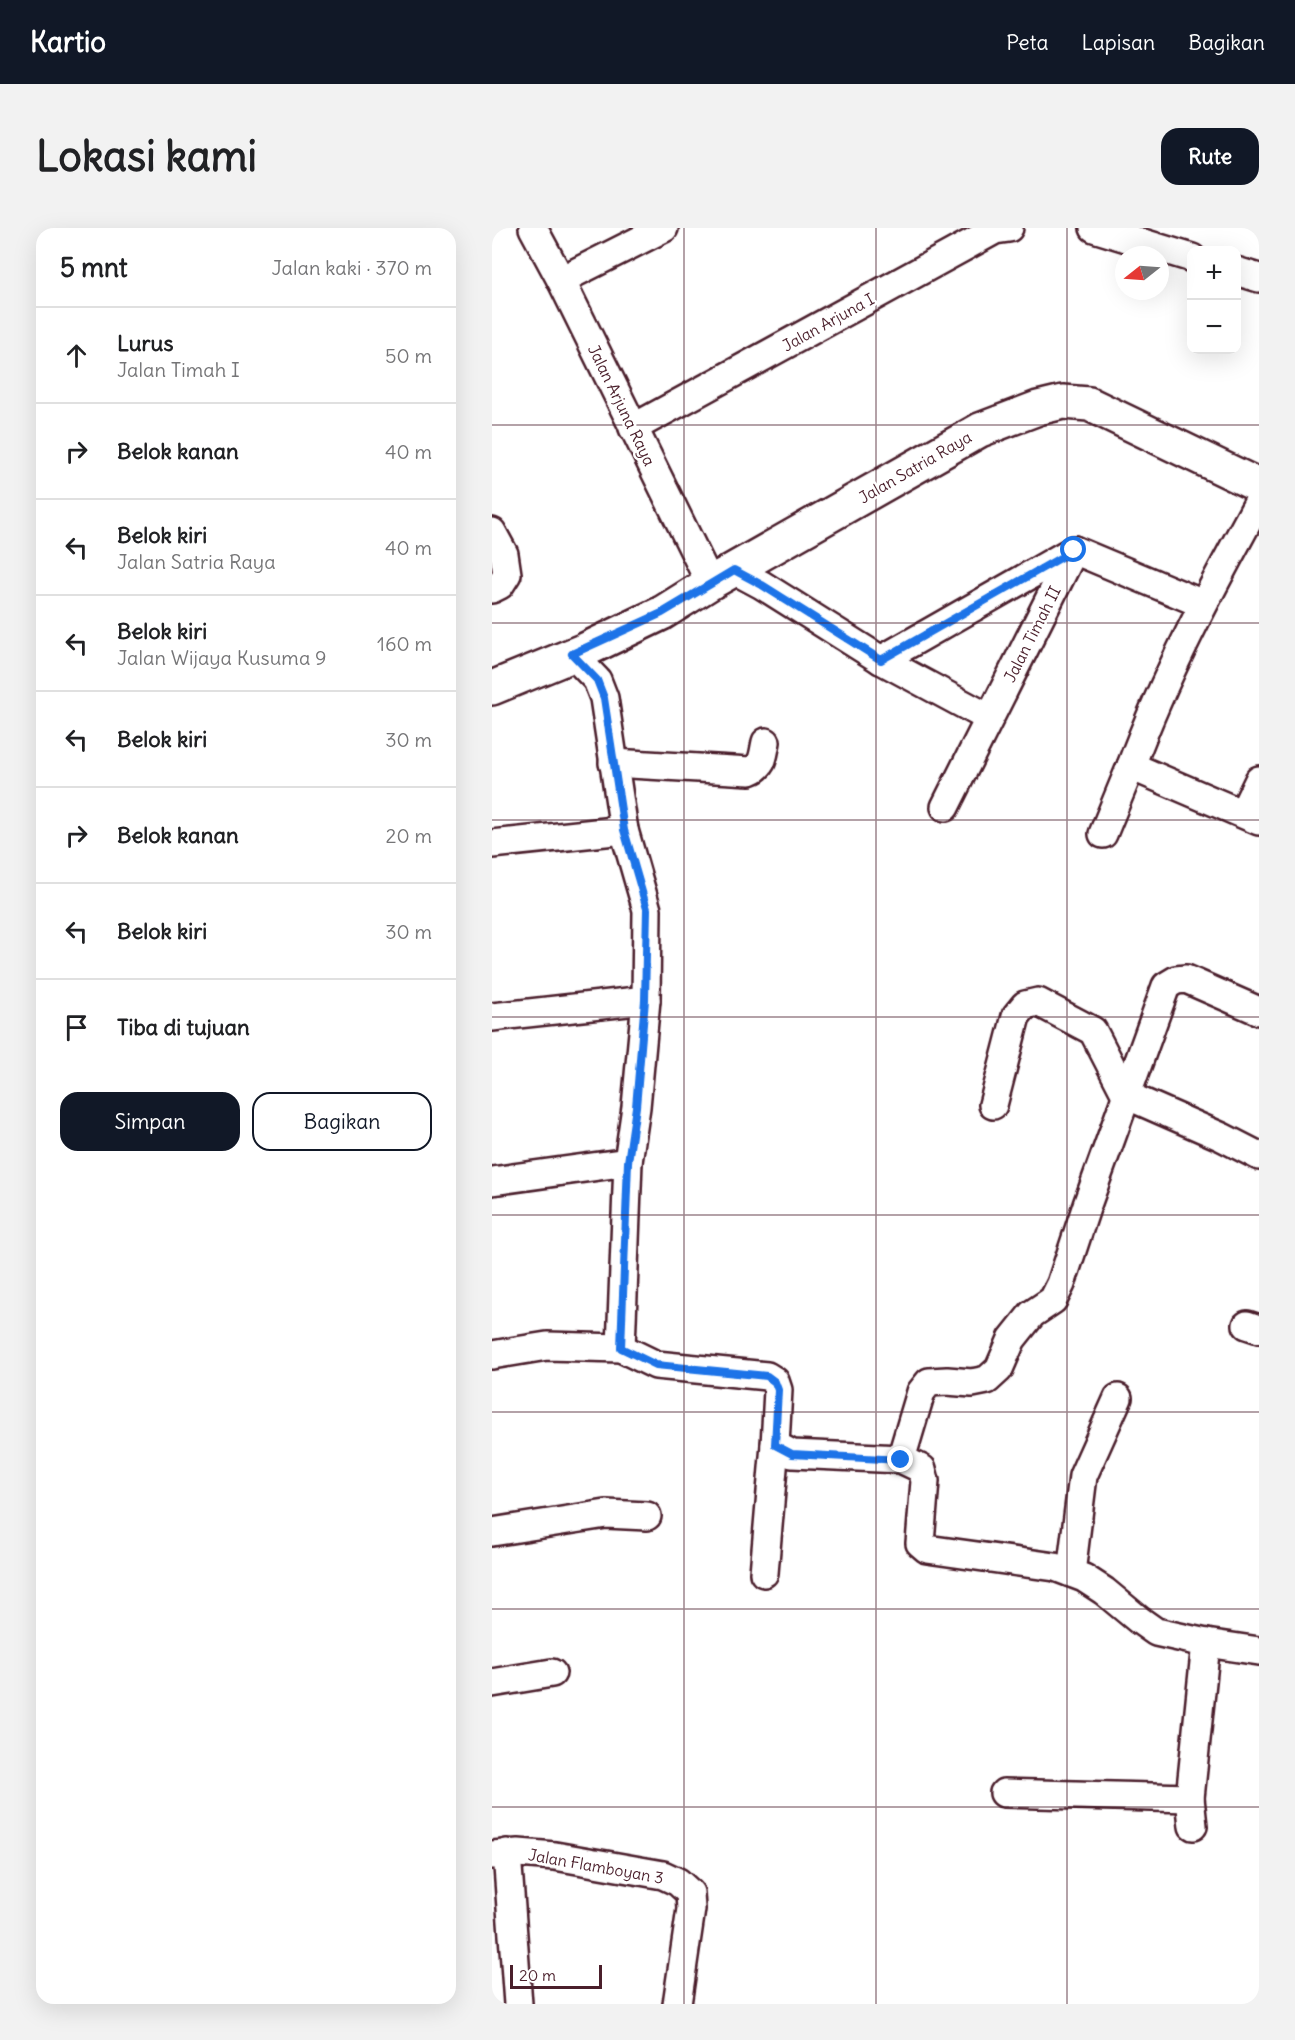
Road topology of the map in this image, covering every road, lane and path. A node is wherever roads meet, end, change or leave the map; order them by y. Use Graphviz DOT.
graph roads {
  1 [pos="533,228"];
  2 [pos="664,228"];
  3 [pos="1009,228"];
  4 [pos="1094,228"];
  5 [pos="1187,257"];
  6 [pos="1241,273"];
  7 [pos="1259,278"];
  8 [pos="561,280"];
  9 [pos="640,424"];
  10 [pos="1259,486"];
  11 [pos="1259,501"];
  12 [pos="492,532"];
  13 [pos="1074,550"];
  14 [pos="722,577"];
  15 [pos="492,590"];
  16 [pos="1203,604"];
  17 [pos="579,652"];
  18 [pos="881,660"];
  19 [pos="492,688"];
  20 [pos="989,718"];
  21 [pos="766,742"];
  22 [pos="613,762"];
  23 [pos="1131,766"];
  24 [pos="1259,780"];
  25 [pos="945,807"];
  26 [pos="1251,817"];
  27 [pos="624,830"];
  28 [pos="1103,834"];
  29 [pos="492,844"];
  30 [pos="645,1000"];
  31 [pos="1259,1011"];
  32 [pos="492,1017"];
  33 [pos="1126,1095"];
  34 [pos="993,1105"];
  35 [pos="1259,1156"];
  36 [pos="628,1162"];
  37 [pos="492,1181"];
  38 [pos="621,1348"];
  39 [pos="492,1355"];
  40 [pos="1118,1398"];
  41 [pos="775,1445"];
  42 [pos="901,1460"];
  43 [pos="647,1516"];
  44 [pos="492,1532"];
  45 [pos="764,1573"];
  46 [pos="1071,1573"];
  47 [pos="1206,1643"];
  48 [pos="1259,1651"];
  49 [pos="552,1673"];
  50 [pos="492,1683"];
  51 [pos="1004,1793"];
  52 [pos="1190,1798"];
  53 [pos="1193,1826"];
  54 [pos="500,1854"];
  55 [pos="518,2004"];
  56 [pos="677,2004"];
  1 -- 8 [label="street, Jalan Arjuna Raya"];
  2 -- 8 [label="street"];
  3 -- 9 [label="street, Jalan Arjuna I"];
  4 -- 5 [label="street"];
  6 -- 7 [label="street"];
  8 -- 9 [label="street, Jalan Arjuna Raya"];
  9 -- 14 [label="street, Jalan Arjuna Raya"];
  10 -- 14 [label="street, Jalan Satria Raya"];
  11 -- 16 [label="street"];
  12 -- 15 [label="street"];
  13 -- 16 [label="street"];
  13 -- 18 [label="street"];
  13 -- 20 [label="street, Jalan Timah II"];
  14 -- 17 [label="street, Jalan Satria Raya"];
  14 -- 18 [label="street"];
  16 -- 23 [label="street"];
  17 -- 19 [label="street, Jalan Satria Raya"];
  17 -- 22 [label="street"];
  18 -- 20 [label="street"];
  20 -- 25 [label="street, Jalan Timah II"];
  21 -- 22 [label="street"];
  22 -- 27 [label="street"];
  23 -- 26 [label="street"];
  23 -- 28 [label="street"];
  24 -- 26 [label="street"];
  27 -- 29 [label="street"];
  27 -- 30 [label="street"];
  30 -- 32 [label="street"];
  30 -- 36 [label="street"];
  31 -- 33 [label="street"];
  33 -- 34 [label="street"];
  33 -- 35 [label="street"];
  33 -- 42 [label="street"];
  36 -- 37 [label="street"];
  36 -- 38 [label="street"];
  38 -- 39 [label="street"];
  38 -- 41 [label="street"];
  40 -- 46 [label="street"];
  41 -- 42 [label="street"];
  41 -- 45 [label="street"];
  42 -- 46 [label="street"];
  43 -- 44 [label="street"];
  46 -- 47 [label="street"];
  47 -- 48 [label="street"];
  47 -- 52 [label="street"];
  49 -- 50 [label="street"];
  51 -- 52 [label="street"];
  52 -- 53 [label="street"];
  54 -- 55 [label="street"];
  54 -- 56 [label="street, Jalan Flamboyan 3"];
}
